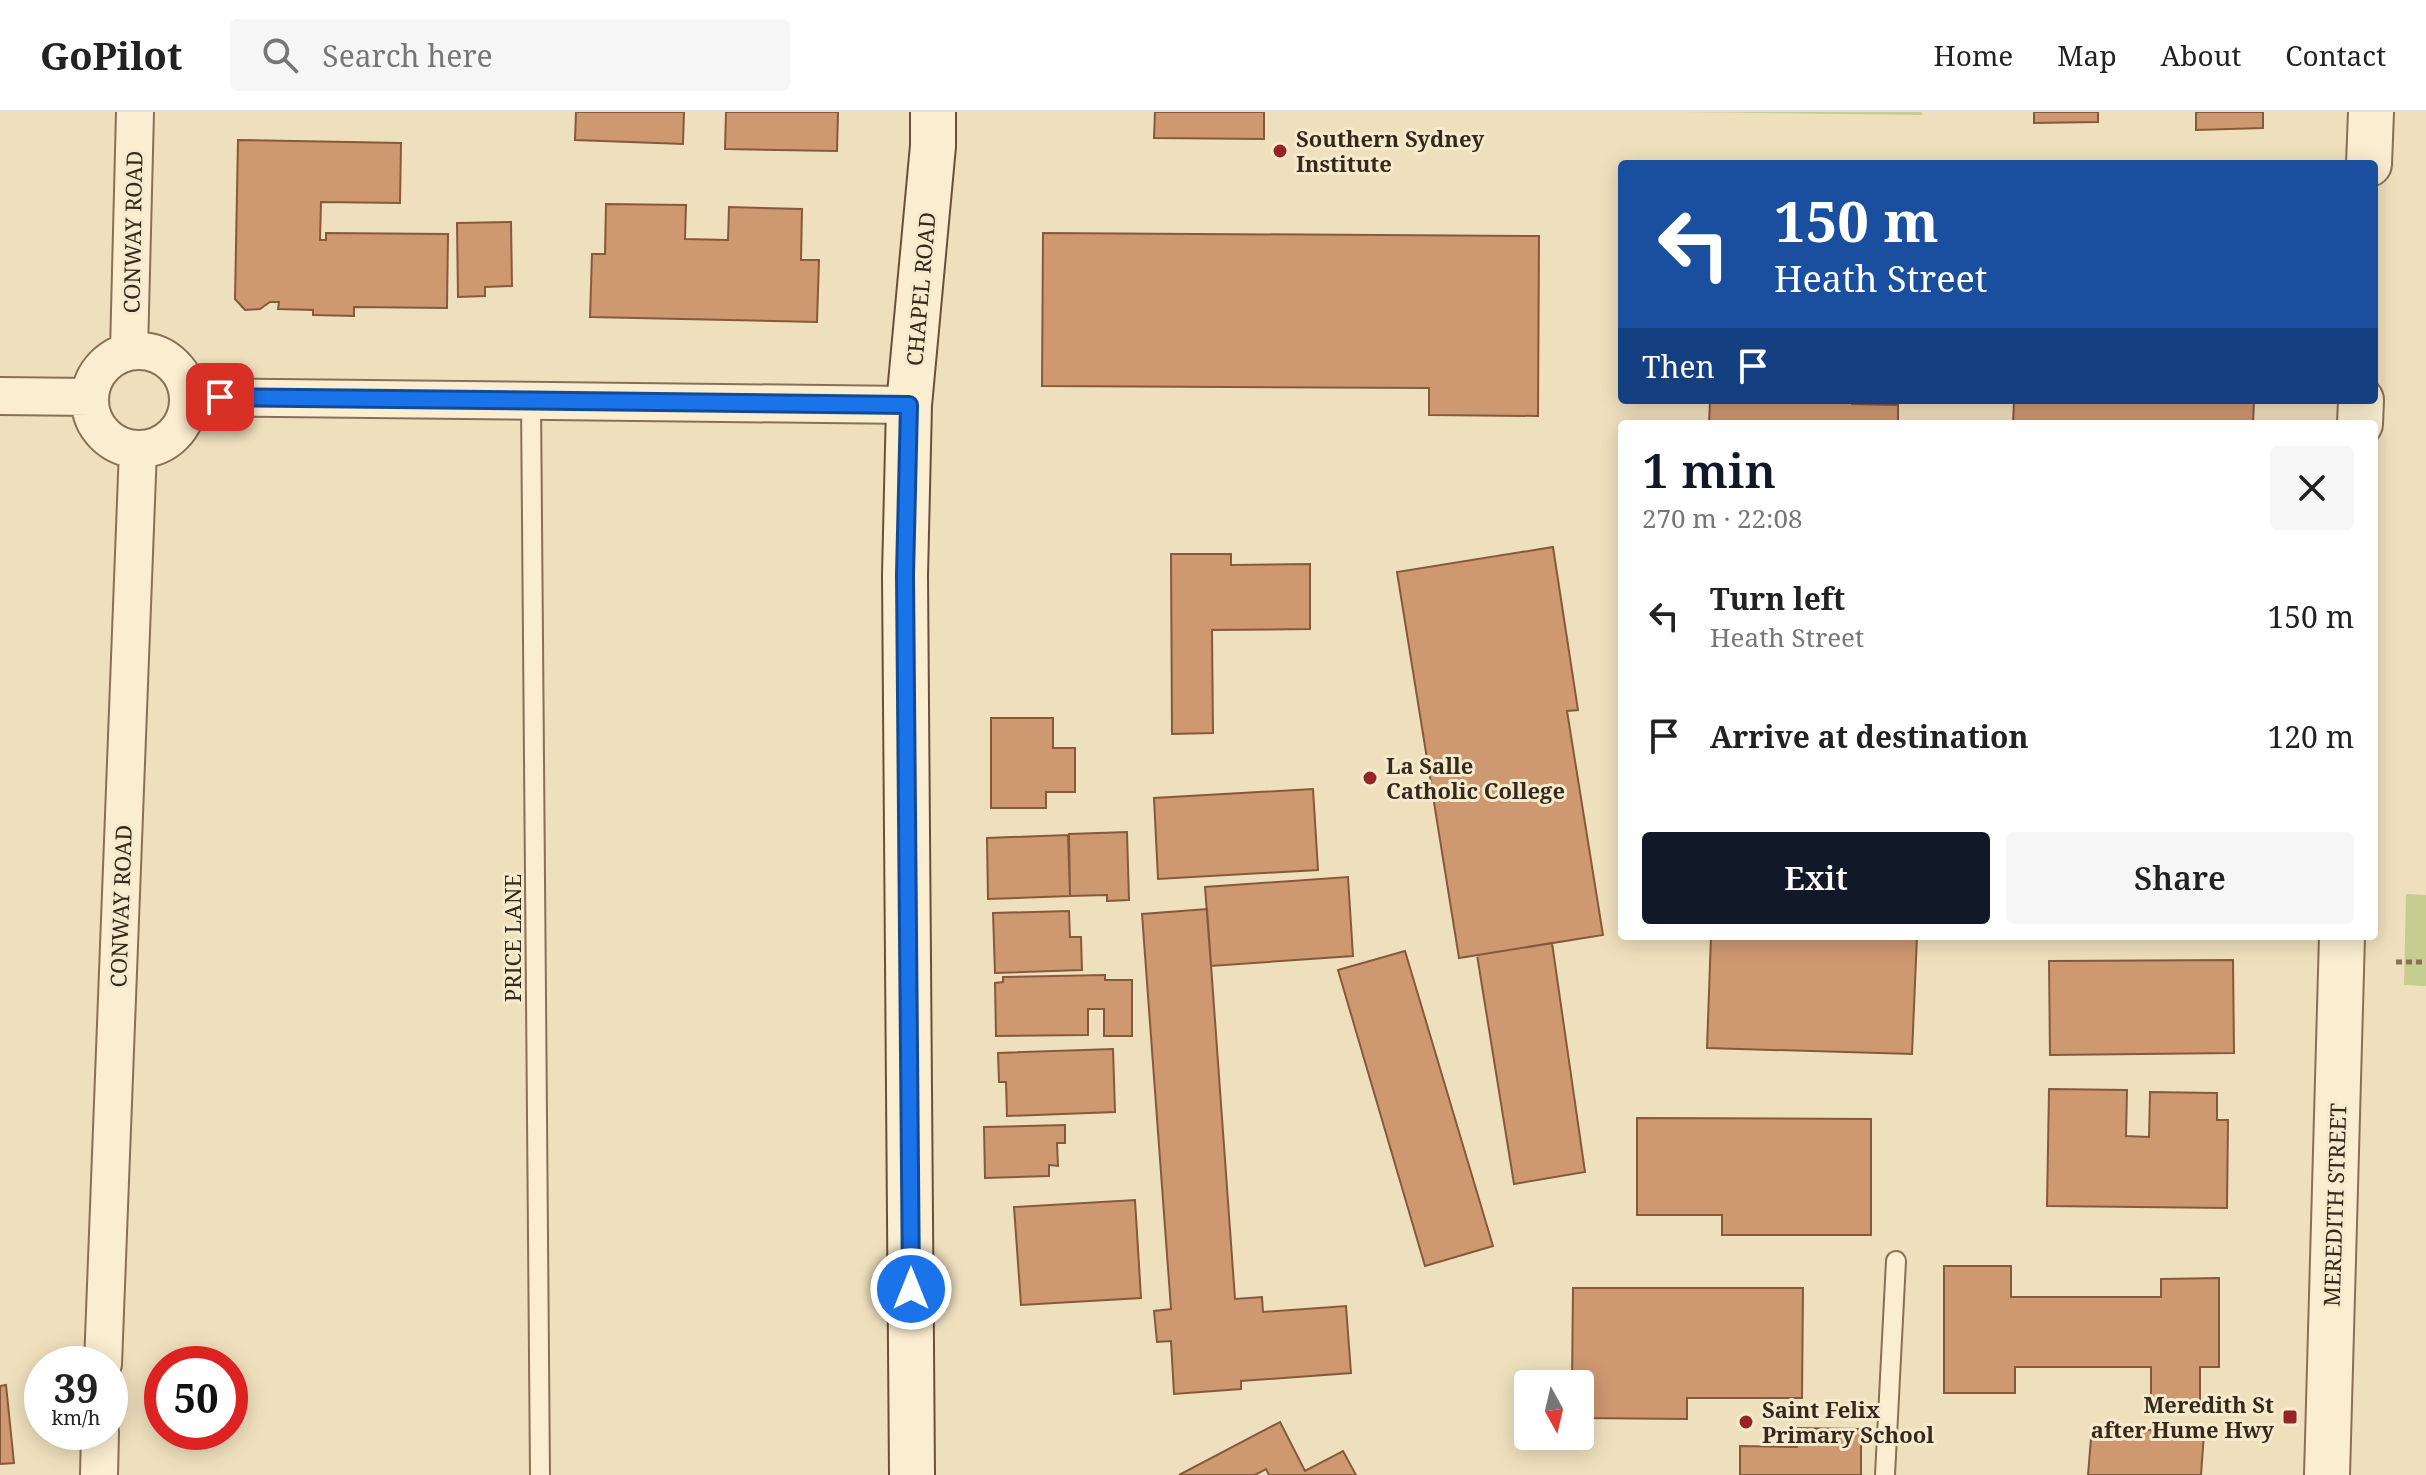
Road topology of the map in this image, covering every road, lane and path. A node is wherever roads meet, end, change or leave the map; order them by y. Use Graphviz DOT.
graph roads {
  1 [pos="135,112"];
  2 [pos="933,112"];
  3 [pos="2371,112"];
  4 [pos="2369,160"];
  5 [pos="129,351"];
  6 [pos="0,396"];
  7 [pos="90,397"];
  8 [pos="189,397"];
  9 [pos="531,401"];
  10 [pos="909,405"];
  11 [pos="138,449"];
  12 [pos="2342,940"];
  13 [pos="2396,962"];
  14 [pos="2426,962"];
  15 [pos="1896,1261"];
  16 [pos="104,1346"];
  17 [pos="100,1450"];
  18 [pos="99,1475"];
  19 [pos="540,1475"];
  20 [pos="912,1475"];
  21 [pos="1885,1475"];
  22 [pos="2327,1475"];
  1 -- 5 [label="street, CONWAY ROAD"];
  2 -- 10 [label="main road, CHAPEL ROAD"];
  3 -- 4 [label="main road"];
  5 -- 7 [label="street"];
  5 -- 8 [label="street"];
  6 -- 7 [label="street"];
  7 -- 11 [label="street"];
  8 -- 9 [label="street"];
  8 -- 11 [label="street"];
  9 -- 10 [label="street"];
  9 -- 19 [label="lane, PRICE LANE"];
  10 -- 20 [label="main road, CHAPEL ROAD"];
  11 -- 16 [label="street, CONWAY ROAD"];
  12 -- 22 [label="main road, MEREDITH STREET"];
  13 -- 14 [label="path"];
  15 -- 21 [label="lane"];
  17 -- 18 [label="street"];
}
